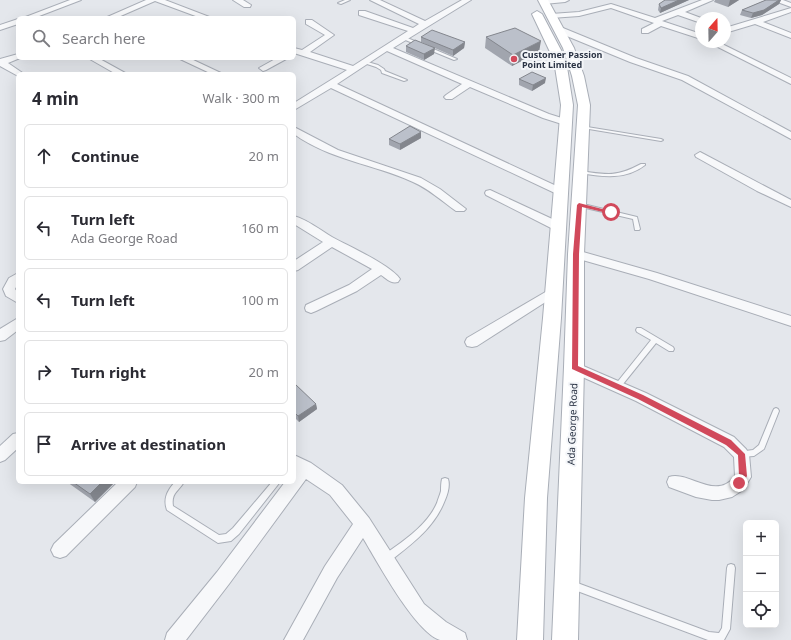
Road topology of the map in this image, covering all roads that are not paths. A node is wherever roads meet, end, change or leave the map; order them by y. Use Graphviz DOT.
graph roads {
  1 [pos="77,0"];
  2 [pos="152,0"];
  3 [pos="158,0"];
  4 [pos="237,0"];
  5 [pos="348,0"];
  6 [pos="374,0"];
  7 [pos="467,0"];
  8 [pos="566,0"];
  9 [pos="709,0"];
  10 [pos="776,0"];
  11 [pos="340,3"];
  12 [pos="247,5"];
  13 [pos="791,5"];
  14 [pos="546,10"];
  15 [pos="791,10"];
  16 [pos="678,12"];
  17 [pos="362,13"];
  18 [pos="33,16"];
  19 [pos="114,16"];
  20 [pos="202,16"];
  21 [pos="695,19"];
  22 [pos="16,22"];
  23 [pos="309,22"];
  24 [pos="657,22"];
  25 [pos="757,22"];
  26 [pos="425,24"];
  27 [pos="0,28"];
  28 [pos="731,29"];
  29 [pos="414,31"];
  30 [pos="645,31"];
  31 [pos="695,35"];
  32 [pos="791,36"];
  33 [pos="404,38"];
  34 [pos="386,48"];
  35 [pos="724,48"];
  36 [pos="297,51"];
  37 [pos="16,57"];
  38 [pos="455,59"];
  39 [pos="96,60"];
  40 [pos="187,60"];
  41 [pos="280,60"];
  42 [pos="365,62"];
  43 [pos="0,63"];
  44 [pos="263,68"];
  45 [pos="354,69"];
  46 [pos="16,72"];
  47 [pos="119,72"];
  48 [pos="214,72"];
  49 [pos="405,80"];
  50 [pos="791,81"];
  51 [pos="469,83"];
  52 [pos="330,84"];
  53 [pos="449,97"];
  54 [pos="296,106"];
  55 [pos="565,122"];
  56 [pos="583,127"];
  57 [pos="296,131"];
  58 [pos="791,136"];
  59 [pos="661,140"];
  60 [pos="700,155"];
  61 [pos="643,165"];
  62 [pos="581,172"];
  63 [pos="561,192"];
  64 [pos="490,193"];
  65 [pos="791,204"];
  66 [pos="579,205"];
  67 [pos="460,209"];
  68 [pos="296,221"];
  69 [pos="559,227"];
  70 [pos="637,229"];
  71 [pos="331,242"];
  72 [pos="576,254"];
  73 [pos="296,266"];
  74 [pos="381,268"];
  75 [pos="394,279"];
  76 [pos="9,282"];
  77 [pos="554,291"];
  78 [pos="16,298"];
  79 [pos="311,308"];
  80 [pos="791,321"];
  81 [pos="16,324"];
  82 [pos="639,330"];
  83 [pos="0,336"];
  84 [pos="656,340"];
  85 [pos="472,342"];
  86 [pos="671,349"];
  87 [pos="574,367"];
  88 [pos="617,386"];
  89 [pos="776,411"];
  90 [pos="16,441"];
  91 [pos="741,454"];
  92 [pos="0,455"];
  93 [pos="300,465"];
  94 [pos="445,481"];
  95 [pos="675,482"];
  96 [pos="127,484"];
  97 [pos="178,484"];
  98 [pos="274,484"];
  99 [pos="287,484"];
  100 [pos="363,523"];
  101 [pos="60,550"];
  102 [pos="385,559"];
  103 [pos="731,568"];
  104 [pos="566,583"];
  105 [pos="174,640"];
  106 [pos="293,640"];
  107 [pos="458,640"];
  108 [pos="530,640"];
  109 [pos="565,640"];
  1 -- 18 [label="street"];
  2 -- 19 [label="street"];
  3 -- 20 [label="street"];
  4 -- 12 [label="street"];
  5 -- 11 [label="lane"];
  6 -- 26 [label="street"];
  7 -- 26 [label="street"];
  8 -- 14 [label="street"];
  9 -- 16 [label="street"];
  10 -- 13 [label="street"];
  14 -- 24 [label="street"];
  14 -- 55 [label="main road"];
  14 -- 56 [label="main road, Ada George Road"];
  14 -- 58 [label="street"];
  15 -- 25 [label="street"];
  16 -- 21 [label="street"];
  16 -- 24 [label="street"];
  17 -- 29 [label="street"];
  22 -- 27 [label="street"];
  23 -- 36 [label="street"];
  24 -- 30 [label="street"];
  24 -- 31 [label="street"];
  25 -- 28 [label="street"];
  25 -- 32 [label="street"];
  26 -- 29 [label="street"];
  29 -- 33 [label="street"];
  33 -- 34 [label="street"];
  33 -- 38 [label="lane"];
  34 -- 42 [label="street"];
  34 -- 51 [label="street"];
  35 -- 50 [label="street"];
  36 -- 45 [label="street"];
  37 -- 43 [label="street"];
  39 -- 47 [label="street"];
  40 -- 48 [label="street"];
  41 -- 44 [label="street"];
  42 -- 45 [label="street"];
  42 -- 49 [label="lane"];
  43 -- 46 [label="street"];
  45 -- 52 [label="street"];
  51 -- 53 [label="street"];
  51 -- 55 [label="street"];
  52 -- 54 [label="street"];
  52 -- 63 [label="street"];
  55 -- 63 [label="main road"];
  56 -- 59 [label="lane"];
  56 -- 62 [label="main road, Ada George Road"];
  57 -- 67 [label="street"];
  60 -- 65 [label="street"];
  61 -- 62 [label="lane"];
  62 -- 66 [label="main road, Ada George Road"];
  63 -- 69 [label="main road"];
  64 -- 69 [label="street"];
  66 -- 70 [label="lane"];
  66 -- 72 [label="main road, Ada George Road"];
  68 -- 71 [label="street"];
  69 -- 77 [label="main road"];
  71 -- 73 [label="street"];
  71 -- 74 [label="street"];
  72 -- 80 [label="street"];
  72 -- 87 [label="main road, Ada George Road"];
  74 -- 75 [label="street"];
  74 -- 79 [label="street"];
  76 -- 78 [label="street"];
  77 -- 85 [label="street"];
  77 -- 108 [label="main road"];
  81 -- 83 [label="street"];
  82 -- 84 [label="lane"];
  84 -- 86 [label="lane"];
  84 -- 88 [label="lane"];
  87 -- 88 [label="street"];
  87 -- 104 [label="main road, Ada George Road"];
  88 -- 91 [label="street"];
  89 -- 91 [label="lane"];
  90 -- 92 [label="street"];
  91 -- 95 [label="street"];
  93 -- 100 [label="street"];
  94 -- 102 [label="lane"];
  96 -- 101 [label="street"];
  97 -- 98 [label="lane"];
  99 -- 105 [label="street"];
  100 -- 102 [label="street"];
  100 -- 106 [label="street"];
  102 -- 107 [label="street"];
  103 -- 104 [label="lane"];
  104 -- 109 [label="main road, Ada George Road"];
}
